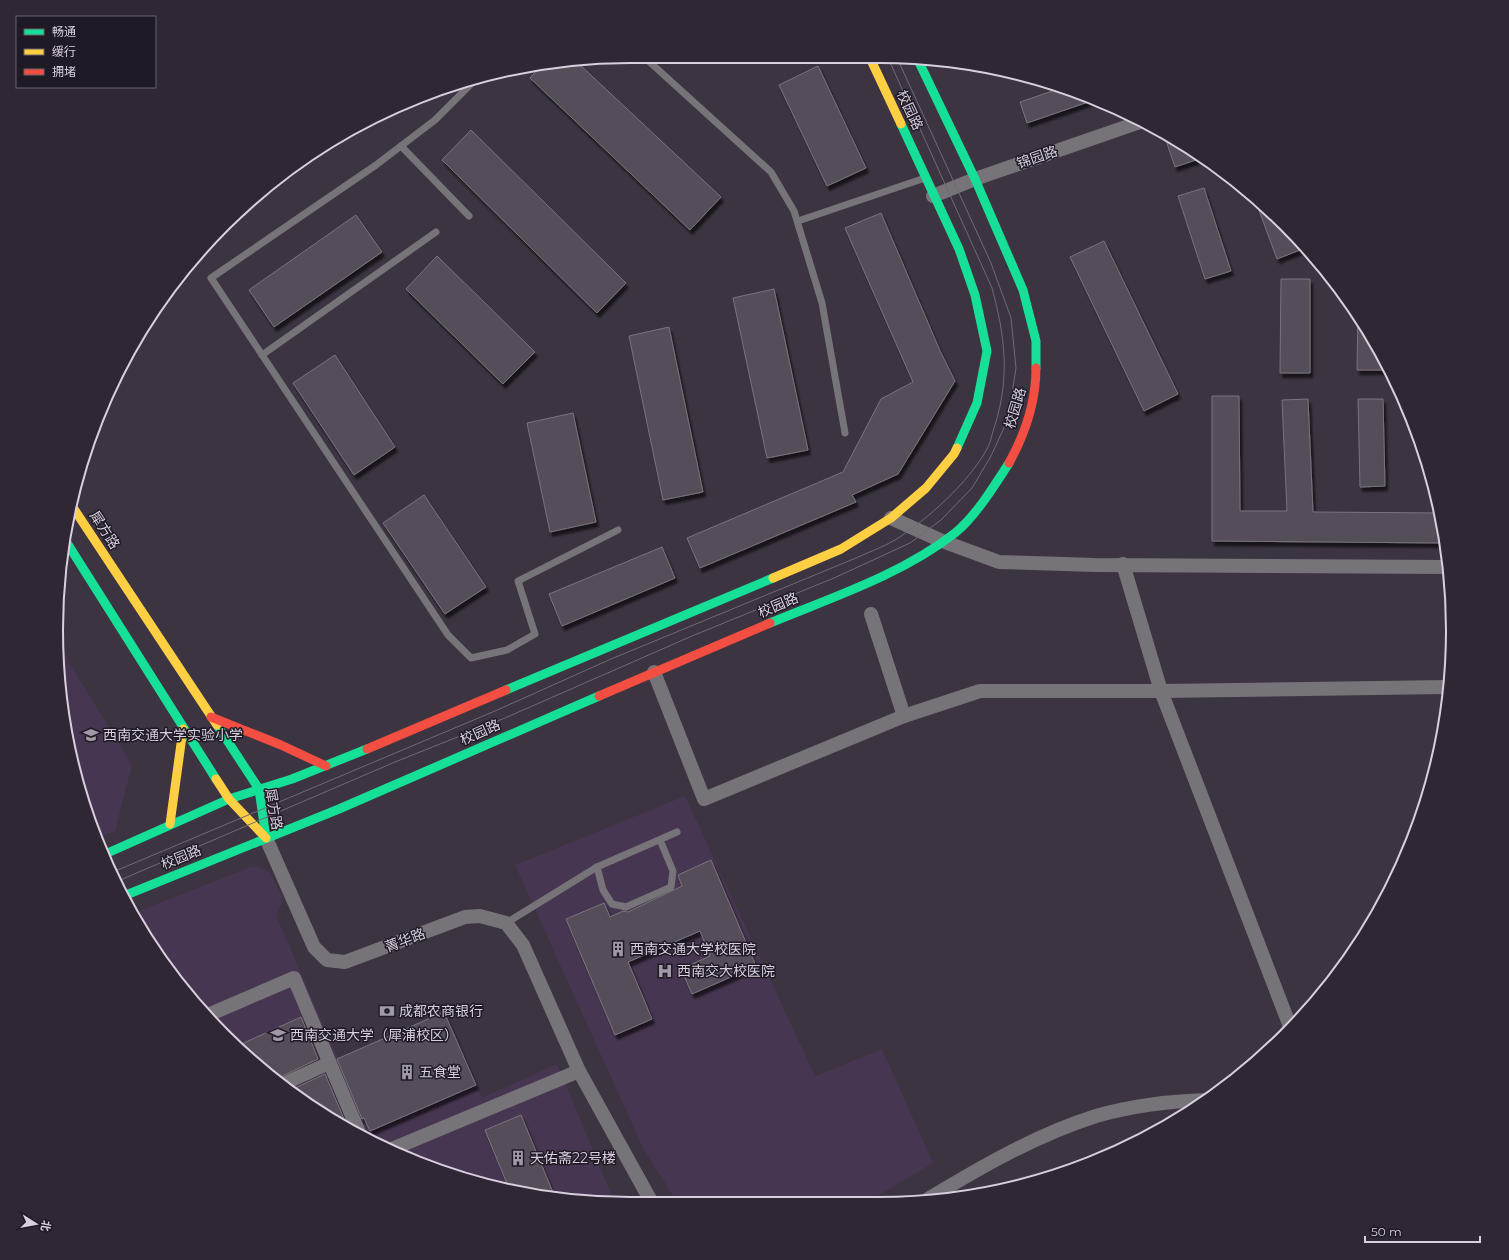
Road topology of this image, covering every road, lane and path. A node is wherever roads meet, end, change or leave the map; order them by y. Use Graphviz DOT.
graph roads {
  1 [pos="651,63"];
  2 [pos="872,63"];
  3 [pos="920,64"];
  4 [pos="468,87"];
  5 [pos="1135,124"];
  6 [pos="401,146"];
  7 [pos="925,178"];
  8 [pos="975,179"];
  9 [pos="933,196"];
  10 [pos="469,216"];
  11 [pos="798,221"];
  12 [pos="436,232"];
  13 [pos="262,355"];
  14 [pos="845,433"];
  15 [pos="76,512"];
  16 [pos="891,518"];
  17 [pos="618,530"];
  18 [pos="942,541"];
  19 [pos="69,547"];
  20 [pos="1122,564"];
  21 [pos="1442,567"];
  22 [pos="871,614"];
  23 [pos="654,672"];
  24 [pos="1443,687"];
  25 [pos="1161,690"];
  26 [pos="904,716"];
  27 [pos="212,717"];
  28 [pos="183,729"];
  29 [pos="326,766"];
  30 [pos="259,789"];
  31 [pos="229,799"];
  32 [pos="170,824"];
  33 [pos="677,832"];
  34 [pos="266,838"];
  35 [pos="660,840"];
  36 [pos="108,852"];
  37 [pos="597,867"];
  38 [pos="128,894"];
  39 [pos="506,923"];
  40 [pos="212,1013"];
  41 [pos="1288,1022"];
  42 [pos="329,1063"];
  43 [pos="579,1071"];
  44 [pos="288,1082"];
  45 [pos="1193,1102"];
  46 [pos="356,1127"];
  47 [pos="397,1147"];
  48 [pos="937,1194"];
  49 [pos="649,1197"];
  1 -- 11 [label="lane"];
  2 -- 7 [label="street, 校园路"];
  3 -- 8 [label="street, 校园路"];
  4 -- 6 [label="lane"];
  5 -- 8 [label="street, 锦园路"];
  6 -- 10 [label="lane"];
  6 -- 13 [label="lane"];
  7 -- 9 [label="street, 校园路"];
  7 -- 11 [label="lane"];
  8 -- 9 [label="street, 锦园路"];
  8 -- 18 [label="street, 校园路"];
  9 -- 16 [label="street, 校园路"];
  11 -- 14 [label="lane"];
  12 -- 13 [label="lane"];
  13 -- 17 [label="lane"];
  15 -- 27 [label="street, 犀方路"];
  16 -- 18 [label="street"];
  16 -- 29 [label="street, 校园路"];
  18 -- 20 [label="street"];
  18 -- 23 [label="street, 校园路"];
  19 -- 28 [label="street, 犀方路"];
  20 -- 21 [label="street"];
  20 -- 25 [label="street"];
  22 -- 26 [label="street"];
  23 -- 26 [label="street"];
  23 -- 34 [label="street, 校园路"];
  24 -- 25 [label="street"];
  25 -- 26 [label="street"];
  25 -- 41 [label="street"];
  27 -- 29 [label="street"];
  27 -- 30 [label="street, 犀方路"];
  28 -- 31 [label="street, 犀方路"];
  28 -- 32 [label="street"];
  29 -- 30 [label="street, 校园路"];
  30 -- 31 [label="street, 校园路"];
  30 -- 34 [label="street, 犀方路"];
  31 -- 32 [label="street, 校园路"];
  31 -- 34 [label="street, 犀方路"];
  32 -- 36 [label="street, 校园路"];
  33 -- 35 [label="lane"];
  34 -- 38 [label="street, 校园路"];
  34 -- 39 [label="street, 菁华路"];
  35 -- 37 [label="lane"];
  35 -- 37 [label="lane"];
  37 -- 39 [label="lane"];
  39 -- 43 [label="street"];
  40 -- 42 [label="street"];
  42 -- 44 [label="street"];
  42 -- 46 [label="street"];
  43 -- 47 [label="street"];
  43 -- 49 [label="street"];
  45 -- 48 [label="street"];
}
